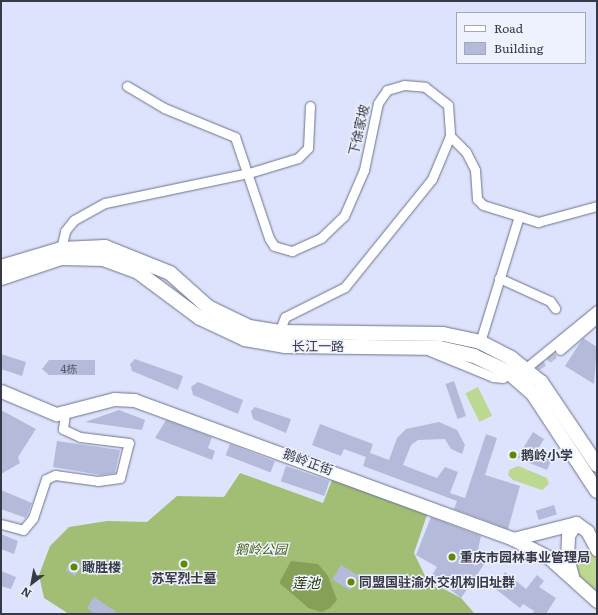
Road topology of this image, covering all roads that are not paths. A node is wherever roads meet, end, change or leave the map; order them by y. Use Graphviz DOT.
graph roads {
  1 [pos="127,86"];
  2 [pos="310,106"];
  3 [pos="450,136"];
  4 [pos="249,173"];
  5 [pos="597,206"];
  6 [pos="519,216"];
  7 [pos="61,248"];
  8 [pos="1,267"];
  9 [pos="1,278"];
  10 [pos="500,278"];
  11 [pos="555,308"];
  12 [pos="597,310"];
  13 [pos="597,318"];
  14 [pos="279,332"];
  15 [pos="480,342"];
  16 [pos="420,347"];
  17 [pos="560,350"];
  18 [pos="526,368"];
  19 [pos="504,378"];
  20 [pos="1,391"];
  21 [pos="65,413"];
  22 [pos="597,465"];
  23 [pos="597,491"];
  24 [pos="576,523"];
  25 [pos="1,524"];
  26 [pos="513,539"];
  27 [pos="597,550"];
  28 [pos="572,576"];
  29 [pos="597,601"];
  1 -- 4 [label="street, 下徐家坡"];
  2 -- 4 [label="street"];
  3 -- 4 [label="street, 下徐家坡"];
  3 -- 6 [label="street"];
  3 -- 14 [label="street, 下徐家坡"];
  4 -- 7 [label="street"];
  5 -- 6 [label="street"];
  6 -- 10 [label="street"];
  7 -- 8 [label="main road, 长江一路"];
  7 -- 14 [label="main road, 长江一路"];
  9 -- 16 [label="main road, 长江一路"];
  10 -- 11 [label="street"];
  10 -- 15 [label="street"];
  12 -- 18 [label="street"];
  13 -- 17 [label="street"];
  14 -- 15 [label="main road, 长江一路"];
  15 -- 18 [label="main road, 长江一路"];
  16 -- 19 [label="street"];
  16 -- 23 [label="main road, 长江一路"];
  18 -- 22 [label="main road, 长江一路"];
  20 -- 21 [label="street, 鹅岭正街"];
  21 -- 25 [label="street"];
  21 -- 26 [label="street, 鹅岭正街"];
  24 -- 26 [label="street"];
  24 -- 27 [label="street"];
  24 -- 28 [label="street"];
  26 -- 28 [label="street, 鹅岭正街"];
  28 -- 29 [label="street, 鹅岭正街"];
}
